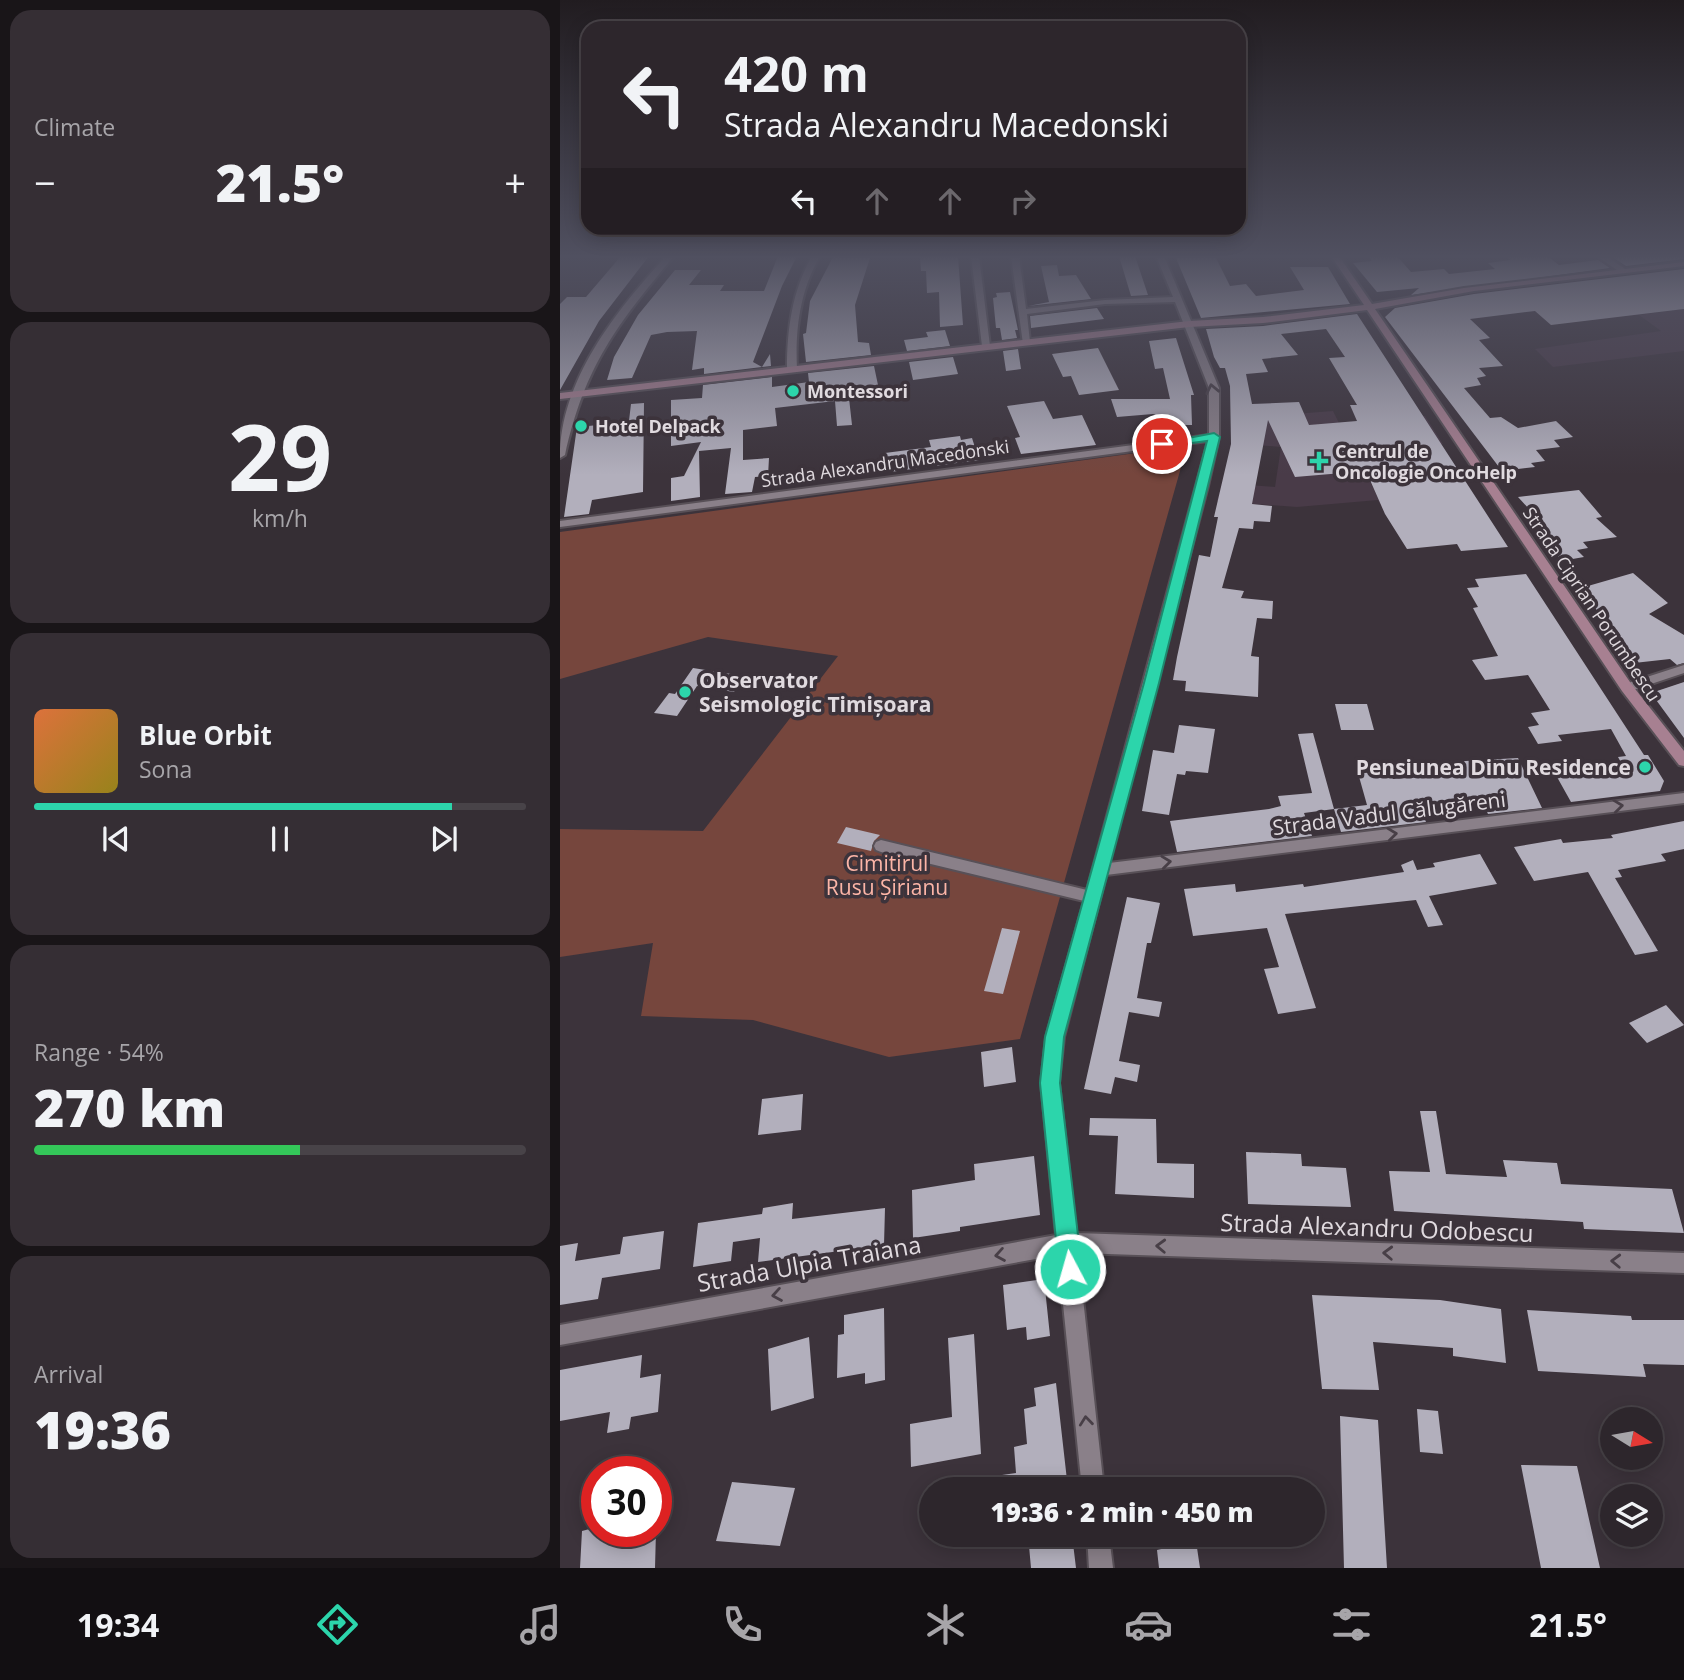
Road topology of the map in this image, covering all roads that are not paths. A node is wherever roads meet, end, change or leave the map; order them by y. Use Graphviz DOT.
graph roads {
  1 [pos="615,329"];
  2 [pos="793,329"];
  3 [pos="984,329"];
  4 [pos="1025,329"];
  5 [pos="1142,329"];
  6 [pos="1191,329"];
  7 [pos="1384,329"];
  8 [pos="1026,342"];
  9 [pos="986,346"];
  10 [pos="792,369"];
  11 [pos="577,395"];
  12 [pos="560,396"];
  13 [pos="1214,437"];
  14 [pos="560,454"];
  15 [pos="560,524"];
  16 [pos="1684,669"];
  17 [pos="1627,688"];
  18 [pos="1684,761"];
  19 [pos="1684,798"];
  20 [pos="881,846"];
  21 [pos="1098,870"];
  22 [pos="1091,897"];
  23 [pos="1068,1243"];
  24 [pos="1684,1264"];
  25 [pos="560,1335"];
  26 [pos="1092,1477"];
  27 [pos="1098,1547"];
  28 [pos="1101,1568"];
  1 -- 11 [label="street"];
  2 -- 10 [label="street"];
  3 -- 9 [label="street"];
  4 -- 8 [label="street"];
  5 -- 8 [label="main road"];
  13 -- 6 [label="street, one-way"];
  7 -- 17 [label="main road, Strada Ciprian Porumbescu"];
  8 -- 9 [label="main road"];
  9 -- 10 [label="main road"];
  10 -- 11 [label="main road"];
  11 -- 12 [label="main road"];
  11 -- 14 [label="street"];
  13 -- 15 [label="street, Strada Alexandru Macedonski"];
  13 -- 21 [label="street"];
  16 -- 17 [label="street"];
  17 -- 18 [label="main road, Strada Ciprian Porumbescu"];
  21 -- 19 [label="street, Strada Vadul Călugăreni, one-way"];
  20 -- 22 [label="street"];
  21 -- 22 [label="street"];
  22 -- 23 [label="street"];
  24 -- 23 [label="street, Strada Alexandru Odobescu, one-way"];
  23 -- 25 [label="street, Strada Ulpia Traiana, one-way"];
  26 -- 23 [label="street, one-way"];
  27 -- 28 [label="street"];
}
